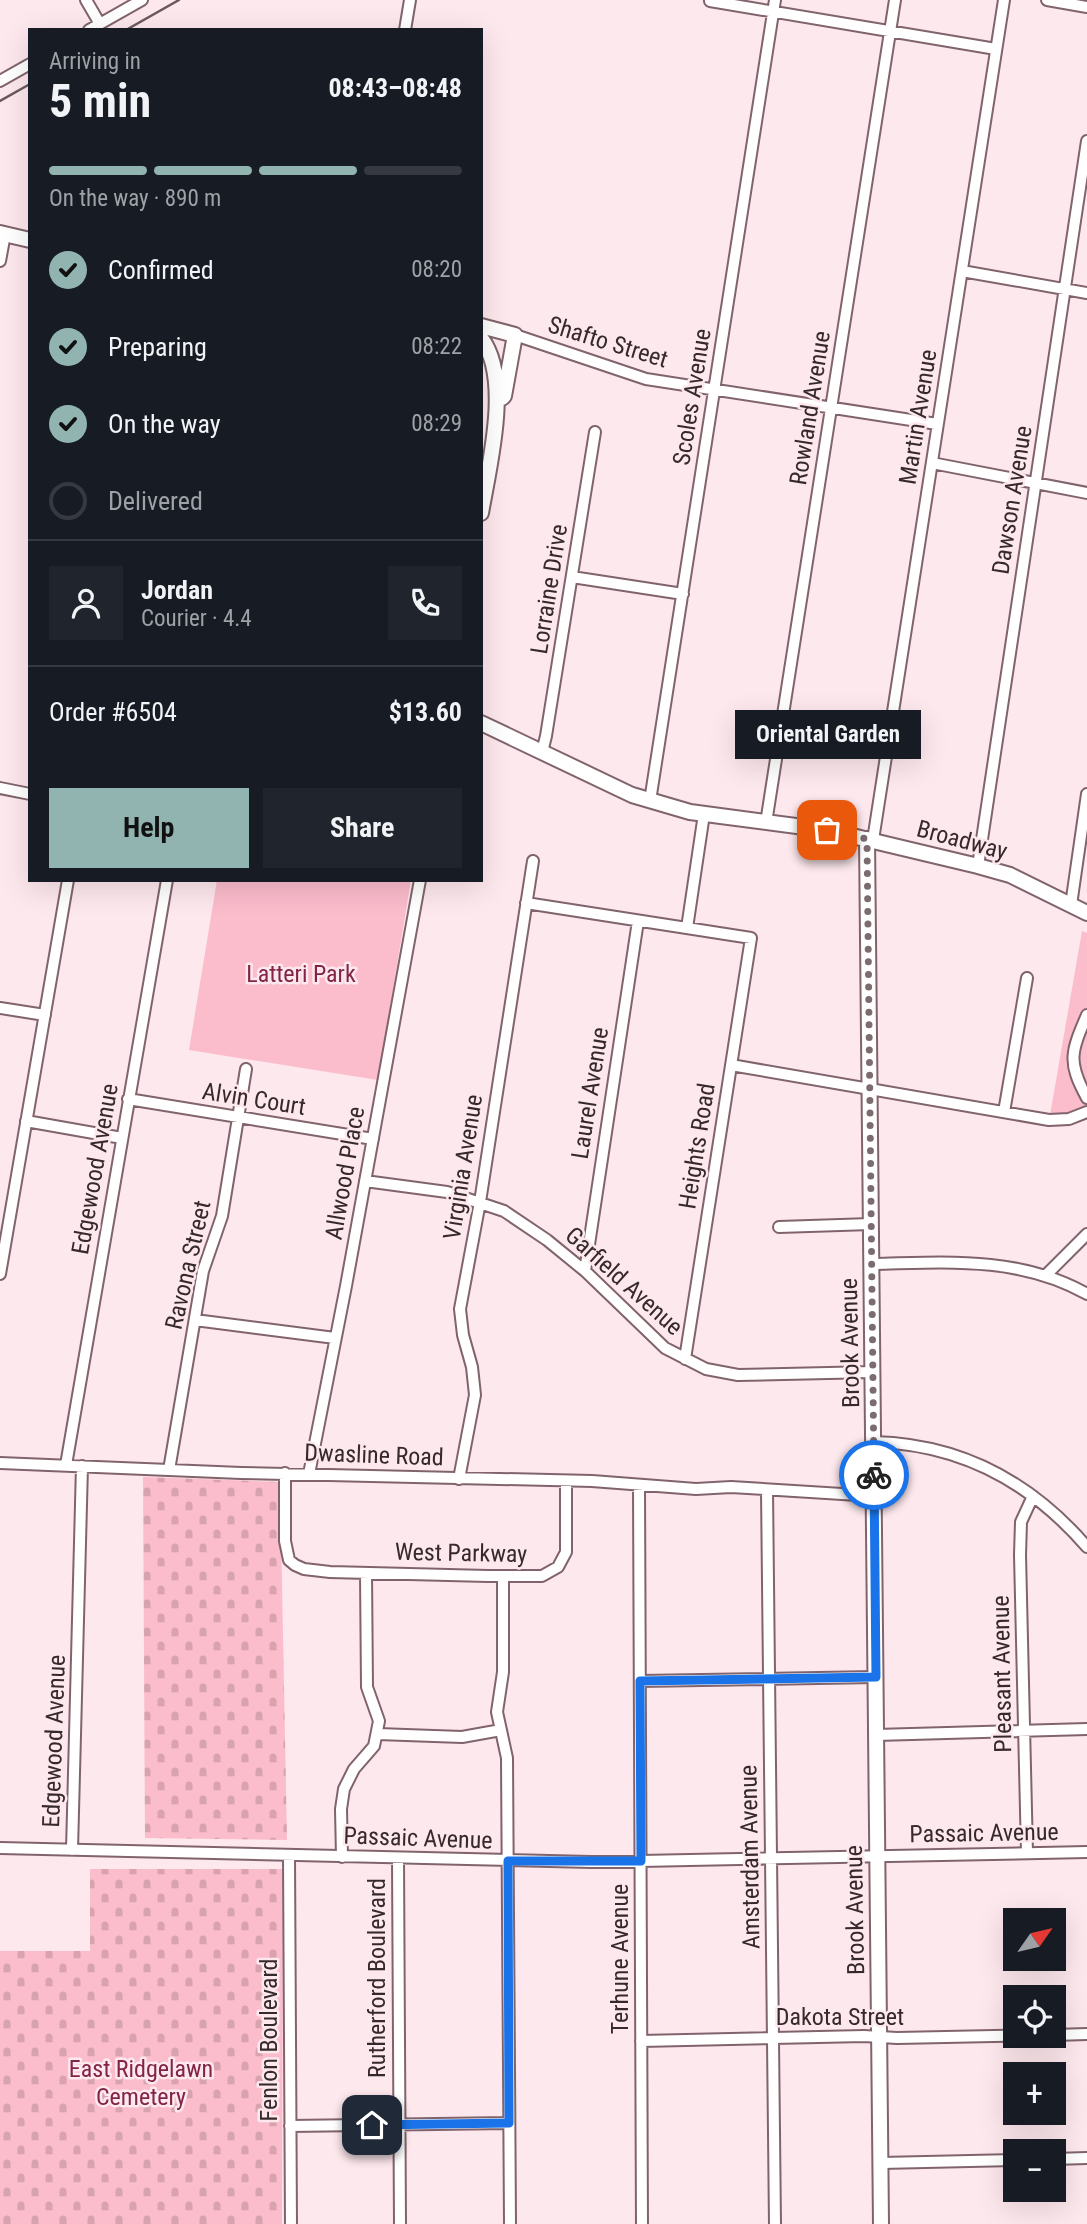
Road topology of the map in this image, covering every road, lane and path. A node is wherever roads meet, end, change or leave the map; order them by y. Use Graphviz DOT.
graph roads {
  1 [pos="86,0"];
  2 [pos="142,0"];
  3 [pos="410,0"];
  4 [pos="775,0"];
  5 [pos="895,0"];
  6 [pos="1004,0"];
  7 [pos="1047,0"];
  8 [pos="710,1"];
  9 [pos="1087,7"];
  10 [pos="773,12"];
  11 [pos="100,24"];
  12 [pos="93,28"];
  13 [pos="405,28"];
  14 [pos="890,31"];
  15 [pos="996,49"];
  16 [pos="28,65"];
  17 [pos="0,81"];
  18 [pos="1087,141"];
  19 [pos="2,234"];
  20 [pos="28,240"];
  21 [pos="0,261"];
  22 [pos="962,271"];
  23 [pos="1065,289"];
  24 [pos="1087,293"];
  25 [pos="483,327"];
  26 [pos="515,335"];
  27 [pos="483,341"];
  28 [pos="715,390"];
  29 [pos="498,401"];
  30 [pos="831,407"];
  31 [pos="937,424"];
  32 [pos="595,432"];
  33 [pos="932,463"];
  34 [pos="485,465"];
  35 [pos="1035,484"];
  36 [pos="483,489"];
  37 [pos="1087,493"];
  38 [pos="572,577"];
  39 [pos="683,594"];
  40 [pos="483,724"];
  41 [pos="542,752"];
  42 [pos="0,788"];
  43 [pos="28,793"];
  44 [pos="1087,794"];
  45 [pos="650,801"];
  46 [pos="704,814"];
  47 [pos="1085,819"];
  48 [pos="766,823"];
  49 [pos="870,840"];
  50 [pos="533,861"];
  51 [pos="978,866"];
  52 [pos="68,882"];
  53 [pos="167,882"];
  54 [pos="420,882"];
  55 [pos="526,903"];
  56 [pos="1071,905"];
  57 [pos="1087,914"];
  58 [pos="638,921"];
  59 [pos="687,928"];
  60 [pos="1027,978"];
  61 [pos="0,1008"];
  62 [pos="45,1015"];
  63 [pos="1087,1015"];
  64 [pos="731,1065"];
  65 [pos="246,1069"];
  66 [pos="870,1088"];
  67 [pos="1087,1098"];
  68 [pos="128,1099"];
  69 [pos="1004,1112"];
  70 [pos="1087,1112"];
  71 [pos="239,1118"];
  72 [pos="26,1121"];
  73 [pos="122,1138"];
  74 [pos="373,1139"];
  75 [pos="365,1181"];
  76 [pos="480,1202"];
  77 [pos="871,1224"];
  78 [pos="779,1227"];
  79 [pos="1087,1234"];
  80 [pos="872,1264"];
  81 [pos="585,1271"];
  82 [pos="0,1274"];
  83 [pos="1046,1275"];
  84 [pos="1087,1293"];
  85 [pos="195,1320"];
  86 [pos="335,1338"];
  87 [pos="685,1359"];
  88 [pos="873,1372"];
  89 [pos="874,1442"];
  90 [pos="0,1463"];
  91 [pos="66,1465"];
  92 [pos="82,1466"];
  93 [pos="169,1470"];
  94 [pos="285,1474"];
  95 [pos="309,1474"];
  96 [pos="458,1479"];
  97 [pos="566,1481"];
  98 [pos="639,1485"];
  99 [pos="767,1490"];
  100 [pos="874,1496"];
  101 [pos="1033,1496"];
  102 [pos="1087,1547"];
  103 [pos="366,1573"];
  104 [pos="503,1576"];
  105 [pos="876,1677"];
  106 [pos="769,1679"];
  107 [pos="640,1681"];
  108 [pos="1087,1729"];
  109 [pos="500,1730"];
  110 [pos="1025,1731"];
  111 [pos="378,1734"];
  112 [pos="876,1735"];
  113 [pos="0,1848"];
  114 [pos="72,1850"];
  115 [pos="1087,1852"];
  116 [pos="1027,1853"];
  117 [pos="289,1856"];
  118 [pos="342,1857"];
  119 [pos="877,1857"];
  120 [pos="398,1858"];
  121 [pos="771,1859"];
  122 [pos="508,1861"];
  123 [pos="641,1861"];
  124 [pos="1087,2034"];
  125 [pos="1003,2035"];
  126 [pos="1066,2035"];
  127 [pos="879,2037"];
  128 [pos="773,2038"];
  129 [pos="641,2041"];
  130 [pos="509,2123"];
  131 [pos="399,2124"];
  132 [pos="290,2126"];
  133 [pos="1087,2158"];
  134 [pos="1066,2159"];
  135 [pos="1003,2160"];
  136 [pos="881,2163"];
  137 [pos="291,2224"];
  138 [pos="400,2224"];
  139 [pos="510,2224"];
  140 [pos="642,2224"];
  141 [pos="775,2224"];
  142 [pos="881,2224"];
  1 -- 11 [label="street"];
  2 -- 11 [label="street"];
  3 -- 13 [label="street"];
  4 -- 10 [label="street, Scoles Avenue"];
  5 -- 14 [label="street, Rowland Avenue"];
  6 -- 15 [label="street, Martin Avenue"];
  7 -- 9 [label="street"];
  8 -- 10 [label="street"];
  10 -- 14 [label="street"];
  10 -- 28 [label="street, Scoles Avenue"];
  11 -- 12 [label="street"];
  14 -- 15 [label="street"];
  14 -- 30 [label="street, Rowland Avenue"];
  15 -- 22 [label="street, Martin Avenue"];
  16 -- 17 [label="street"];
  18 -- 23 [label="street, Dawson Avenue"];
  19 -- 20 [label="main road"];
  19 -- 21 [label="street"];
  22 -- 23 [label="street"];
  22 -- 31 [label="street, Martin Avenue"];
  23 -- 24 [label="street"];
  23 -- 35 [label="street, Dawson Avenue"];
  25 -- 26 [label="main road"];
  26 -- 28 [label="street, Shafto Street"];
  26 -- 29 [label="main road"];
  27 -- 29 [label="main road"];
  28 -- 30 [label="street, Shafto Street"];
  28 -- 39 [label="street, Scoles Avenue"];
  29 -- 34 [label="main road"];
  30 -- 31 [label="street, Shafto Street"];
  30 -- 48 [label="street, Rowland Avenue"];
  31 -- 33 [label="street, Martin Avenue"];
  32 -- 38 [label="street, Lorraine Drive"];
  33 -- 35 [label="street"];
  33 -- 49 [label="street, Martin Avenue"];
  34 -- 36 [label="main road"];
  35 -- 37 [label="street"];
  35 -- 51 [label="street, Dawson Avenue"];
  38 -- 39 [label="street"];
  38 -- 41 [label="street, Lorraine Drive"];
  39 -- 45 [label="street, Scoles Avenue"];
  40 -- 41 [label="main road, Broadway"];
  41 -- 45 [label="main road, Broadway"];
  42 -- 43 [label="street"];
  44 -- 47 [label="street"];
  45 -- 46 [label="main road, Broadway"];
  46 -- 48 [label="main road, Broadway"];
  46 -- 59 [label="street"];
  47 -- 56 [label="street"];
  48 -- 49 [label="main road, Broadway"];
  49 -- 51 [label="main road, Broadway"];
  49 -- 66 [label="main road, Brook Avenue"];
  50 -- 55 [label="street, Virginia Avenue"];
  51 -- 56 [label="main road, Broadway"];
  52 -- 62 [label="street"];
  53 -- 68 [label="street, Edgewood Avenue"];
  54 -- 74 [label="street, Allwood Place"];
  55 -- 58 [label="street"];
  55 -- 76 [label="street, Virginia Avenue"];
  56 -- 57 [label="main road, Broadway"];
  58 -- 59 [label="street"];
  58 -- 81 [label="street, Laurel Avenue"];
  59 -- 64 [label="street, Heights Road"];
  60 -- 69 [label="street"];
  61 -- 62 [label="street"];
  62 -- 72 [label="street"];
  63 -- 67 [label="street"];
  64 -- 66 [label="street"];
  64 -- 87 [label="street, Heights Road"];
  65 -- 71 [label="street, Ravona Street"];
  66 -- 69 [label="street"];
  66 -- 77 [label="main road, Brook Avenue"];
  68 -- 71 [label="street, Alvin Court"];
  68 -- 73 [label="street, Edgewood Avenue"];
  69 -- 70 [label="street"];
  71 -- 74 [label="street, Alvin Court"];
  71 -- 85 [label="street, Ravona Street"];
  72 -- 73 [label="street"];
  72 -- 82 [label="street"];
  73 -- 91 [label="street, Edgewood Avenue"];
  74 -- 75 [label="street, Allwood Place"];
  75 -- 76 [label="street, Garfield Avenue"];
  75 -- 86 [label="street, Allwood Place"];
  76 -- 81 [label="street, Garfield Avenue"];
  76 -- 96 [label="street, Virginia Avenue"];
  77 -- 78 [label="street"];
  77 -- 80 [label="main road, Brook Avenue"];
  79 -- 83 [label="street"];
  80 -- 83 [label="street"];
  80 -- 88 [label="main road, Brook Avenue"];
  81 -- 87 [label="street, Garfield Avenue"];
  83 -- 84 [label="street"];
  85 -- 86 [label="street"];
  85 -- 93 [label="street, Ravona Street"];
  86 -- 95 [label="street, Allwood Place"];
  87 -- 88 [label="street, Garfield Avenue"];
  88 -- 89 [label="main road, Brook Avenue"];
  89 -- 100 [label="main road, Brook Avenue"];
  89 -- 101 [label="street"];
  90 -- 91 [label="street, Dwasline Road"];
  91 -- 92 [label="street, Dwasline Road"];
  92 -- 93 [label="street, Dwasline Road"];
  92 -- 114 [label="street, Edgewood Avenue"];
  93 -- 94 [label="street, Dwasline Road"];
  94 -- 95 [label="street, Dwasline Road"];
  94 -- 103 [label="street, West Parkway"];
  95 -- 96 [label="street, Dwasline Road"];
  96 -- 97 [label="street, Dwasline Road"];
  97 -- 98 [label="street, Dwasline Road"];
  97 -- 104 [label="street, West Parkway"];
  98 -- 99 [label="street, Dwasline Road"];
  98 -- 107 [label="street, Terhune Avenue"];
  99 -- 100 [label="street, Dwasline Road"];
  99 -- 106 [label="street, Amsterdam Avenue"];
  100 -- 105 [label="main road, Brook Avenue"];
  101 -- 102 [label="street"];
  101 -- 110 [label="street, Pleasant Avenue"];
  103 -- 104 [label="street, West Parkway"];
  103 -- 111 [label="street"];
  104 -- 109 [label="street"];
  105 -- 106 [label="street"];
  105 -- 112 [label="main road, Brook Avenue"];
  106 -- 107 [label="street"];
  106 -- 121 [label="street, Amsterdam Avenue"];
  107 -- 123 [label="street, Terhune Avenue"];
  108 -- 110 [label="street"];
  109 -- 111 [label="street"];
  109 -- 122 [label="street"];
  110 -- 112 [label="street"];
  110 -- 116 [label="street, Pleasant Avenue"];
  111 -- 118 [label="street"];
  112 -- 119 [label="main road, Brook Avenue"];
  113 -- 114 [label="street, Passaic Avenue"];
  114 -- 117 [label="street, Passaic Avenue"];
  115 -- 116 [label="street, Passaic Avenue"];
  116 -- 119 [label="street, Passaic Avenue"];
  117 -- 118 [label="street, Passaic Avenue"];
  117 -- 132 [label="street, Fenlon Boulevard"];
  118 -- 120 [label="street, Passaic Avenue"];
  119 -- 121 [label="street, Passaic Avenue"];
  119 -- 127 [label="main road, Brook Avenue"];
  120 -- 122 [label="street, Passaic Avenue"];
  120 -- 131 [label="street, Rutherford Boulevard"];
  121 -- 123 [label="street, Passaic Avenue"];
  121 -- 128 [label="street, Amsterdam Avenue"];
  122 -- 123 [label="street, Passaic Avenue"];
  122 -- 130 [label="street"];
  123 -- 129 [label="street, Terhune Avenue"];
  124 -- 126 [label="street"];
  125 -- 127 [label="street, Dakota Street"];
  127 -- 128 [label="street, Dakota Street"];
  127 -- 136 [label="main road, Brook Avenue"];
  128 -- 129 [label="street, Dakota Street"];
  128 -- 141 [label="street, Amsterdam Avenue"];
  129 -- 140 [label="street, Terhune Avenue"];
  130 -- 131 [label="street"];
  130 -- 139 [label="street"];
  131 -- 132 [label="street"];
  131 -- 138 [label="street, Rutherford Boulevard"];
  132 -- 137 [label="street, Fenlon Boulevard"];
  133 -- 134 [label="street"];
  135 -- 136 [label="street"];
  136 -- 142 [label="main road, Brook Avenue"];
}
